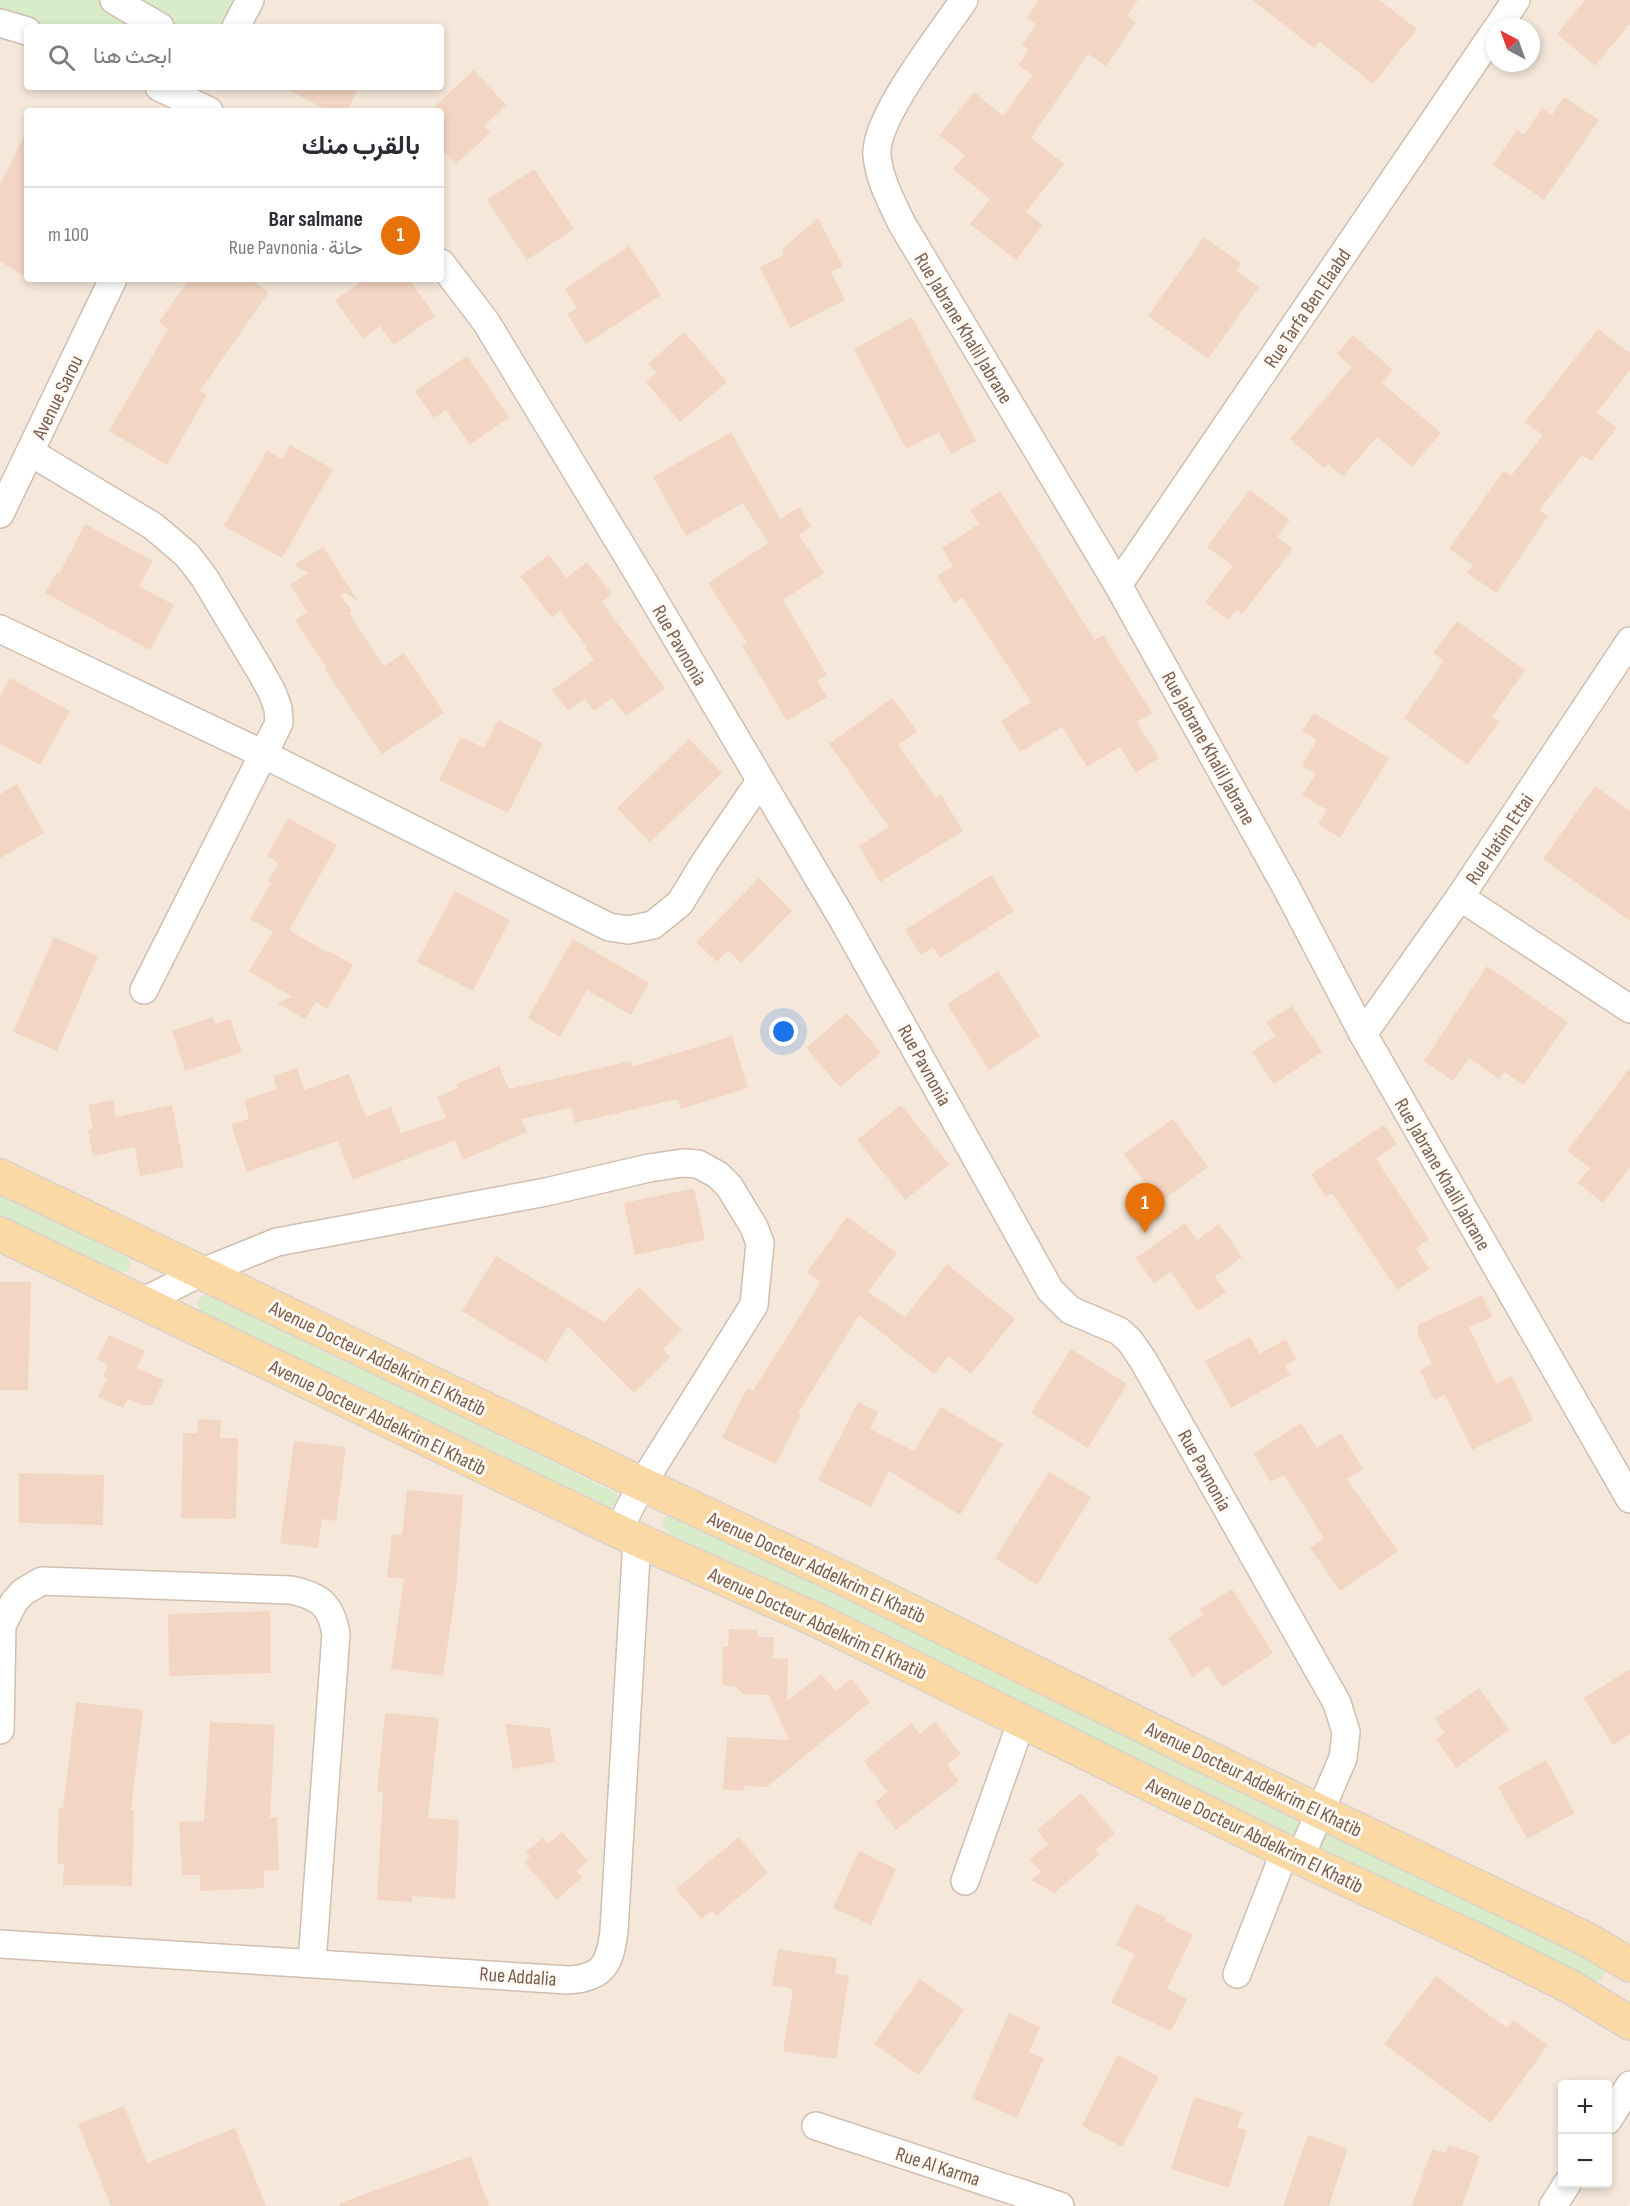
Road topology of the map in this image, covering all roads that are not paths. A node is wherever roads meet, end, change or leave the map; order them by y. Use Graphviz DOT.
graph roads {
  1 [pos="114,0"];
  2 [pos="249,0"];
  3 [pos="964,0"];
  4 [pos="1516,0"];
  5 [pos="155,15"];
  6 [pos="1504,18"];
  7 [pos="0,23"];
  8 [pos="237,24"];
  9 [pos="24,30"];
  10 [pos="1486,44"];
  11 [pos="167,90"];
  12 [pos="203,104"];
  13 [pos="444,267"];
  14 [pos="113,282"];
  15 [pos="30,452"];
  16 [pos="0,514"];
  17 [pos="1118,585"];
  18 [pos="0,629"];
  19 [pos="1630,641"];
  20 [pos="263,754"];
  21 [pos="760,781"];
  22 [pos="1460,897"];
  23 [pos="144,990"];
  24 [pos="1630,1009"];
  25 [pos="1363,1034"];
  26 [pos="0,1176"];
  27 [pos="0,1234"];
  28 [pos="200,1273"];
  29 [pos="140,1303"];
  30 [pos="642,1484"];
  31 [pos="1630,1499"];
  32 [pos="628,1535"];
  33 [pos="1022,1720"];
  34 [pos="0,1730"];
  35 [pos="1320,1811"];
  36 [pos="1293,1854"];
  37 [pos="965,1881"];
  38 [pos="0,1944"];
  39 [pos="312,1963"];
  40 [pos="1630,1965"];
  41 [pos="1237,1974"];
  42 [pos="1630,2024"];
  43 [pos="1630,2085"];
  44 [pos="1612,2114"];
  45 [pos="816,2126"];
  46 [pos="1564,2188"];
  47 [pos="1060,2206"];
  48 [pos="1553,2206"];
  1 -- 5 [label="street"];
  2 -- 8 [label="street"];
  3 -- 17 [label="street, Rue Jabrane Khalil Jabrane"];
  4 -- 6 [label="street"];
  7 -- 9 [label="street"];
  10 -- 17 [label="street, Rue Tarfa Ben Elaabd"];
  11 -- 12 [label="street"];
  13 -- 21 [label="street, Rue Pavnonia"];
  14 -- 15 [label="street, Avenue Sarou"];
  15 -- 16 [label="street, Avenue Sarou"];
  15 -- 20 [label="street"];
  17 -- 25 [label="street, Rue Jabrane Khalil Jabrane"];
  18 -- 20 [label="street"];
  19 -- 22 [label="street, Rue Hatim Ettai"];
  20 -- 21 [label="street"];
  20 -- 23 [label="street"];
  21 -- 35 [label="street, Rue Pavnonia"];
  22 -- 24 [label="street"];
  22 -- 25 [label="street, Rue Hatim Ettai"];
  25 -- 31 [label="street, Rue Jabrane Khalil Jabrane"];
  26 -- 28 [label="main road, Avenue Docteur Addelkrim El Khatib"];
  27 -- 29 [label="main road, Avenue Docteur Abdelkrim El Khatib"];
  28 -- 29 [label="street"];
  28 -- 30 [label="main road, Avenue Docteur Addelkrim El Khatib"];
  28 -- 30 [label="street"];
  29 -- 32 [label="main road, Avenue Docteur Abdelkrim El Khatib"];
  30 -- 32 [label="street"];
  30 -- 35 [label="main road, Avenue Docteur Addelkrim El Khatib"];
  32 -- 33 [label="main road, Avenue Docteur Abdelkrim El Khatib"];
  32 -- 39 [label="street, Rue Addalia"];
  33 -- 36 [label="main road, Avenue Docteur Abdelkrim El Khatib"];
  33 -- 37 [label="street"];
  34 -- 39 [label="street"];
  35 -- 36 [label="street, Rue Pavnonia"];
  35 -- 40 [label="main road, Avenue Docteur Addelkrim El Khatib"];
  36 -- 41 [label="street, Rue Pavnonia"];
  36 -- 42 [label="main road, Avenue Docteur Abdelkrim El Khatib"];
  38 -- 39 [label="street, Rue Addalia"];
  43 -- 44 [label="street"];
  45 -- 47 [label="street, Rue Al Karma"];
  46 -- 48 [label="street"];
}
